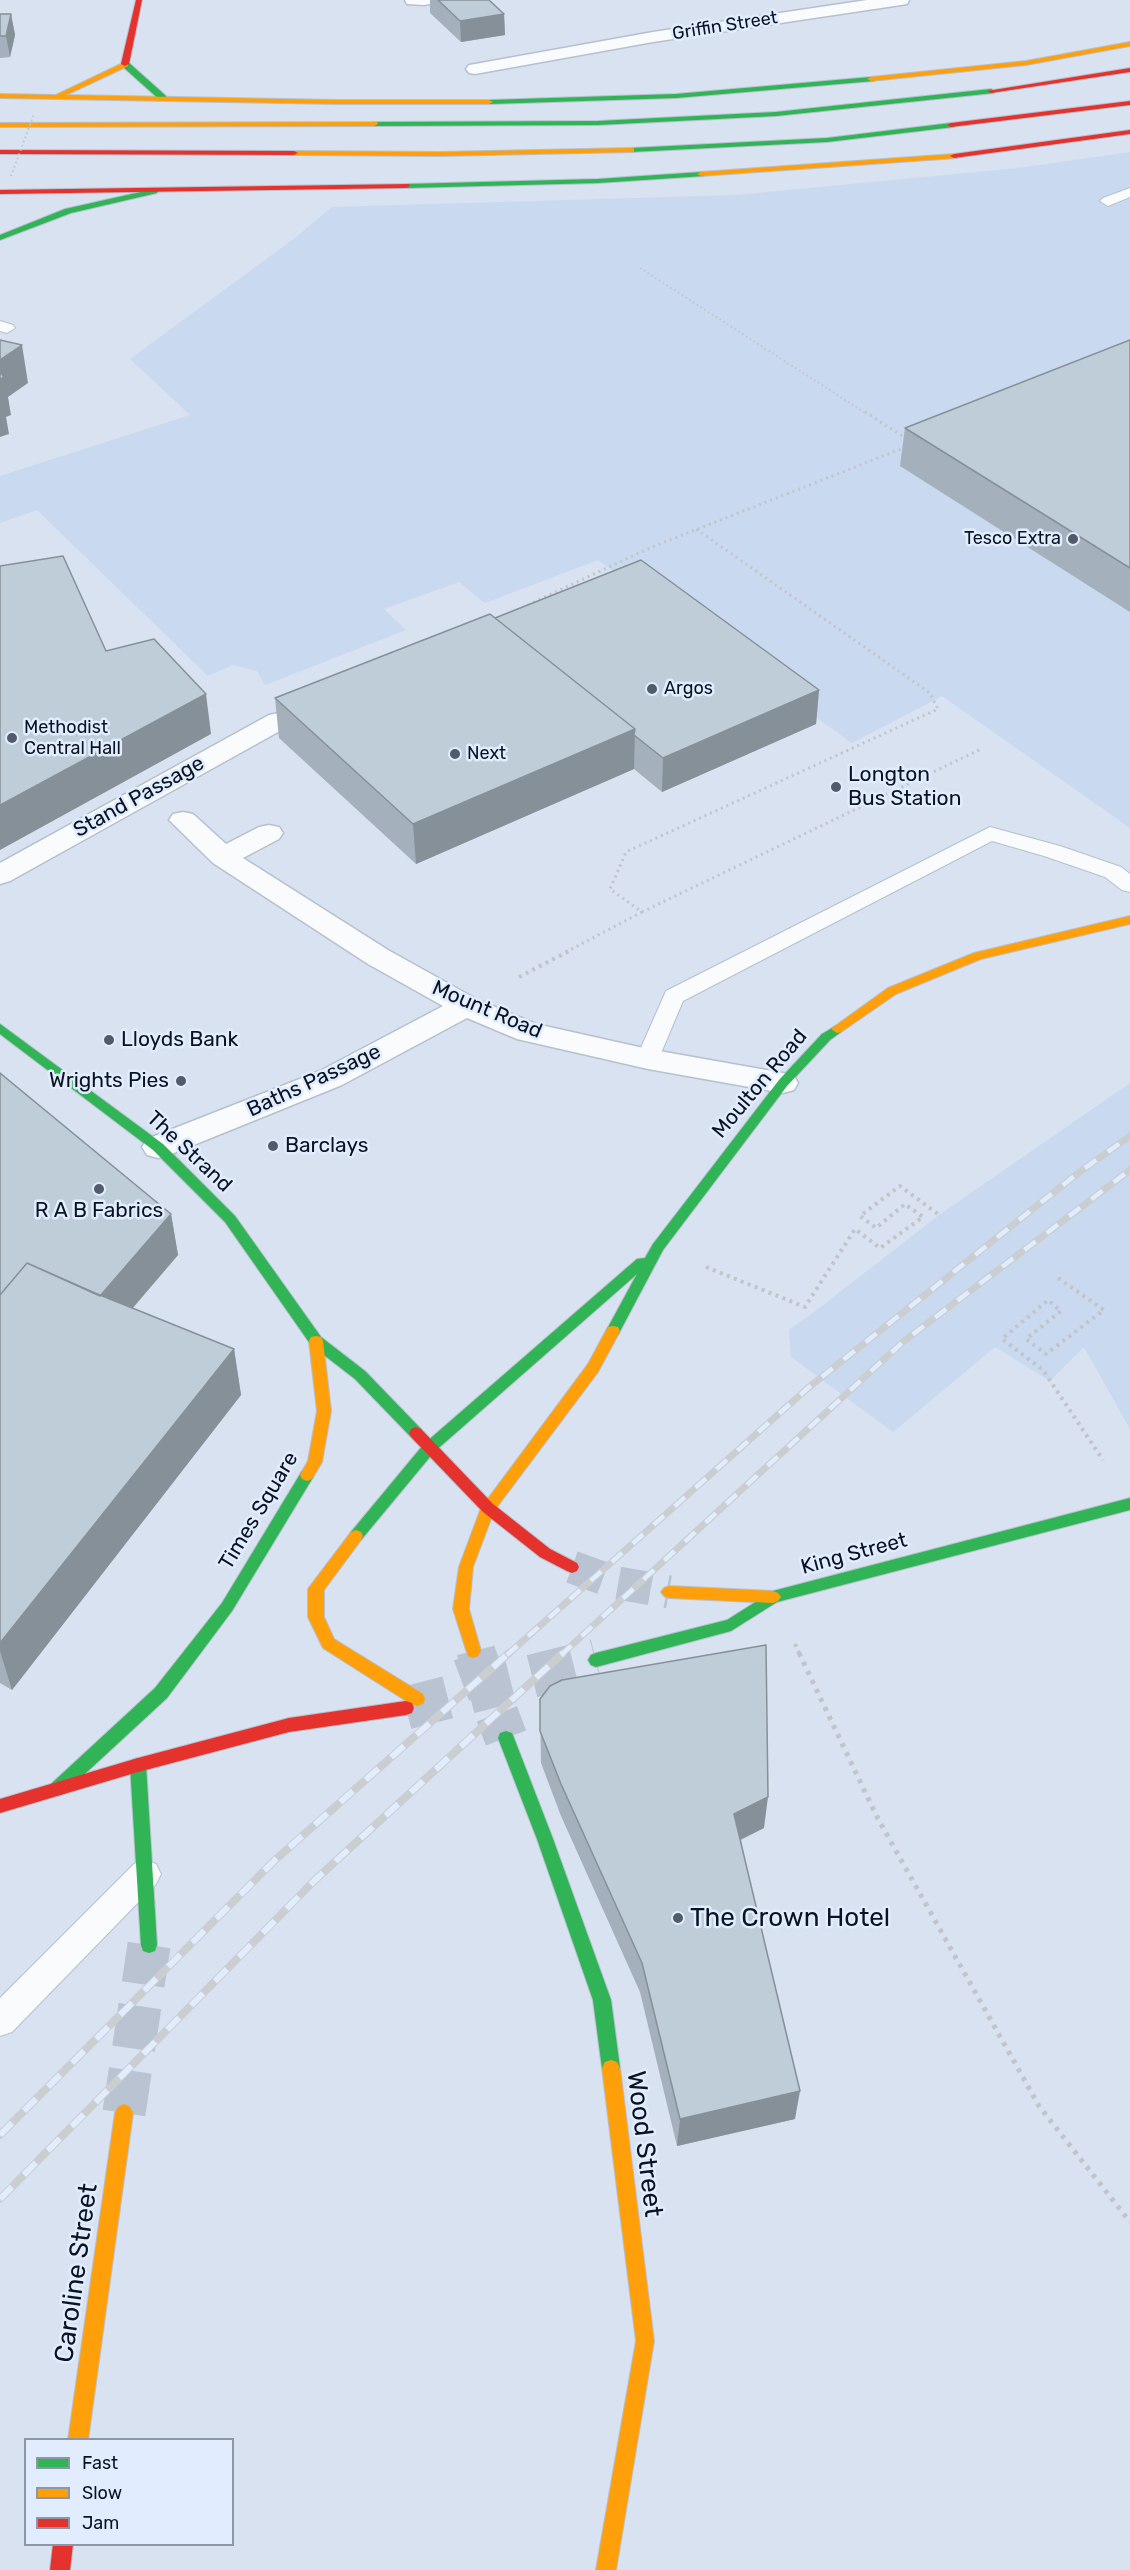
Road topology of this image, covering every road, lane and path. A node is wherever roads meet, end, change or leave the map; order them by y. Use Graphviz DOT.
graph roads {
  1 [pos="139,0"];
  2 [pos="413,0"];
  3 [pos="424,0"];
  4 [pos="901,0"];
  5 [pos="846,3"];
  6 [pos="1130,44"];
  7 [pos="602,46"];
  8 [pos="620,61"];
  9 [pos="125,64"];
  10 [pos="475,69"];
  11 [pos="1130,70"];
  12 [pos="60,95"];
  13 [pos="0,96"];
  14 [pos="163,98"];
  15 [pos="1130,103"];
  16 [pos="34,114"];
  17 [pos="0,125"];
  18 [pos="1130,132"];
  19 [pos="0,152"];
  20 [pos="11,176"];
  21 [pos="154,191"];
  22 [pos="0,192"];
  23 [pos="1130,192"];
  24 [pos="1130,201"];
  25 [pos="1,230"];
  26 [pos="640,268"];
  27 [pos="696,529"];
  28 [pos="513,611"];
  29 [pos="278,721"];
  30 [pos="981,749"];
  31 [pos="183,820"];
  32 [pos="270,833"];
  33 [pos="223,857"];
  34 [pos="0,875"];
  35 [pos="1130,885"];
  36 [pos="642,912"];
  37 [pos="1130,920"];
  38 [pos="466,1006"];
  39 [pos="0,1028"];
  40 [pos="648,1059"];
  41 [pos="783,1083"];
  42 [pos="158,1147"];
  43 [pos="939,1215"];
  44 [pos="658,1247"];
  45 [pos="1058,1278"];
  46 [pos="316,1341"];
  47 [pos="429,1448"];
  48 [pos="1103,1461"];
  49 [pos="1130,1504"];
  50 [pos="488,1508"];
  51 [pos="572,1567"];
  52 [pos="669,1592"];
  53 [pos="773,1597"];
  54 [pos="473,1651"];
  55 [pos="596,1660"];
  56 [pos="417,1699"];
  57 [pos="406,1708"];
  58 [pos="506,1738"];
  59 [pos="138,1765"];
  60 [pos="57,1789"];
  61 [pos="4,1799"];
  62 [pos="145,1874"];
  63 [pos="148,1945"];
  64 [pos="0,2021"];
  65 [pos="124,2113"];
  66 [pos="1130,2222"];
  67 [pos="78,2438"];
  68 [pos="63,2546"];
  69 [pos="60,2570"];
  70 [pos="606,2570"];
  1 -- 9 [label="main road"];
  2 -- 3 [label="street"];
  4 -- 5 [label="street, Griffin Street"];
  5 -- 7 [label="street, Griffin Street"];
  6 -- 14 [label="main road"];
  7 -- 8 [label="street"];
  7 -- 10 [label="street, Griffin Street"];
  9 -- 12 [label="main road"];
  9 -- 14 [label="main road"];
  11 -- 17 [label="main road"];
  12 -- 13 [label="main road"];
  12 -- 14 [label="main road"];
  15 -- 19 [label="main road"];
  16 -- 20 [label="path, bridge"];
  18 -- 21 [label="main road"];
  21 -- 22 [label="main road"];
  21 -- 25 [label="main road"];
  23 -- 24 [label="lane"];
  26 -- 27 [label="path"];
  27 -- 28 [label="path"];
  27 -- 36 [label="path"];
  29 -- 34 [label="street, Stand Passage"];
  30 -- 36 [label="path"];
  31 -- 33 [label="street, Mount Road"];
  32 -- 33 [label="street"];
  33 -- 38 [label="street, Mount Road"];
  35 -- 40 [label="lane"];
  36 -- 38 [label="path"];
  37 -- 41 [label="main road, Moulton Road"];
  38 -- 40 [label="street, Mount Road"];
  38 -- 42 [label="street, Baths Passage"];
  39 -- 42 [label="main road, The Strand"];
  40 -- 41 [label="street, Mount Road"];
  41 -- 44 [label="main road, Moulton Road"];
  42 -- 46 [label="main road, The Strand"];
  43 -- 44 [label="path"];
  44 -- 47 [label="main road, Moulton Road"];
  44 -- 50 [label="main road, Moulton Road"];
  45 -- 48 [label="path"];
  46 -- 47 [label="main road"];
  46 -- 60 [label="main road, Times Square"];
  47 -- 50 [label="main road"];
  47 -- 56 [label="main road"];
  49 -- 53 [label="main road, King Street"];
  50 -- 51 [label="main road"];
  50 -- 54 [label="main road"];
  52 -- 53 [label="main road"];
  53 -- 55 [label="main road, King Street"];
  53 -- 66 [label="path"];
  57 -- 59 [label="main road"];
  58 -- 70 [label="main road, Wood Street"];
  59 -- 60 [label="main road"];
  59 -- 62 [label="main road"];
  60 -- 61 [label="main road"];
  62 -- 63 [label="main road"];
  62 -- 64 [label="lane"];
  65 -- 67 [label="main road, Caroline Street"];
  68 -- 69 [label="main road"];
}
